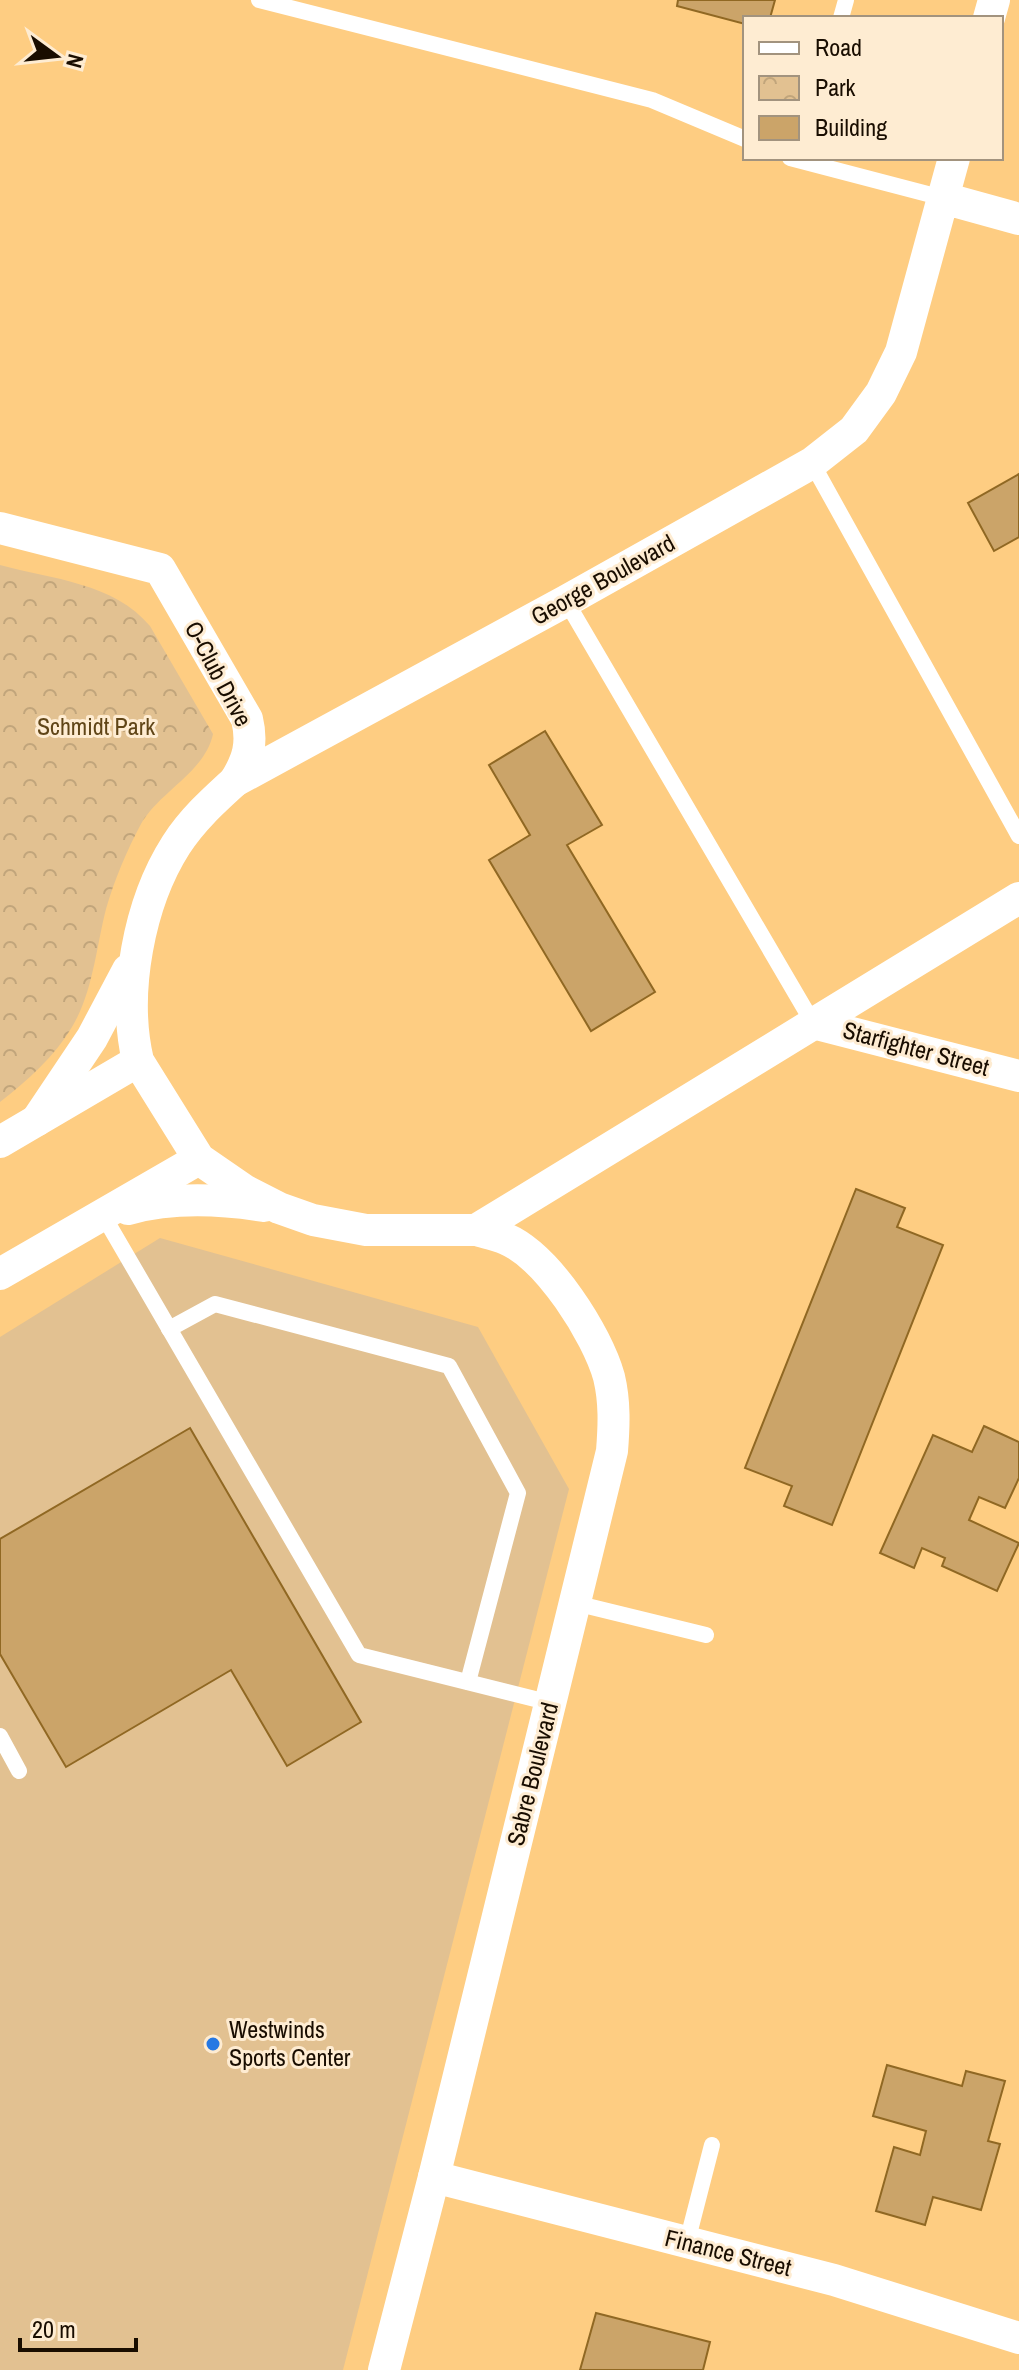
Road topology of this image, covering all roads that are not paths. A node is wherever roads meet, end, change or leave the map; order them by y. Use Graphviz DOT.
graph roads {
  1 [pos="259,0"];
  2 [pos="743,138"];
  3 [pos="799,160"];
  4 [pos="953,160"];
  5 [pos="943,198"];
  6 [pos="1019,219"];
  7 [pos="812,463"];
  8 [pos="0,528"];
  9 [pos="566,601"];
  10 [pos="235,781"];
  11 [pos="1019,836"];
  12 [pos="1019,898"];
  13 [pos="137,953"];
  14 [pos="813,1023"];
  15 [pos="138,1061"];
  16 [pos="1019,1076"];
  17 [pos="37,1120"];
  18 [pos="0,1142"];
  19 [pos="199,1159"];
  20 [pos="279,1208"];
  21 [pos="103,1215"];
  22 [pos="476,1230"];
  23 [pos="0,1274"];
  24 [pos="169,1329"];
  25 [pos="575,1603"];
  26 [pos="706,1635"];
  27 [pos="468,1682"];
  28 [pos="551,1703"];
  29 [pos="0,1736"];
  30 [pos="19,1771"];
  31 [pos="712,2145"];
  32 [pos="434,2177"];
  33 [pos="687,2242"];
  34 [pos="1019,2338"];
  35 [pos="384,2370"];
  1 -- 2 [label="lane"];
  3 -- 5 [label="lane"];
  4 -- 5 [label="street"];
  5 -- 6 [label="street"];
  5 -- 7 [label="street, George Boulevard"];
  7 -- 9 [label="street, George Boulevard"];
  7 -- 11 [label="lane"];
  8 -- 10 [label="street, O-Club Drive"];
  9 -- 10 [label="street, George Boulevard"];
  9 -- 14 [label="lane"];
  10 -- 13 [label="street, George Boulevard"];
  12 -- 14 [label="street"];
  13 -- 15 [label="street, George Boulevard"];
  13 -- 17 [label="street, George Boulevard"];
  14 -- 16 [label="street, Starfighter Street"];
  14 -- 22 [label="street"];
  15 -- 17 [label="street, George Boulevard"];
  15 -- 19 [label="street, George Boulevard"];
  17 -- 18 [label="street, George Boulevard"];
  19 -- 20 [label="street, George Boulevard"];
  19 -- 21 [label="street, George Boulevard"];
  20 -- 21 [label="street, George Boulevard"];
  20 -- 22 [label="street, George Boulevard"];
  21 -- 23 [label="street, George Boulevard"];
  21 -- 24 [label="lane"];
  22 -- 25 [label="street, Sabre Boulevard"];
  24 -- 27 [label="lane"];
  24 -- 27 [label="lane"];
  25 -- 26 [label="lane"];
  25 -- 28 [label="street, Sabre Boulevard"];
  27 -- 28 [label="lane"];
  28 -- 32 [label="street, Sabre Boulevard"];
  29 -- 30 [label="lane"];
  31 -- 33 [label="lane"];
  32 -- 33 [label="street, Finance Street"];
  32 -- 35 [label="street, Sabre Boulevard"];
  33 -- 34 [label="street, Finance Street"];
}
